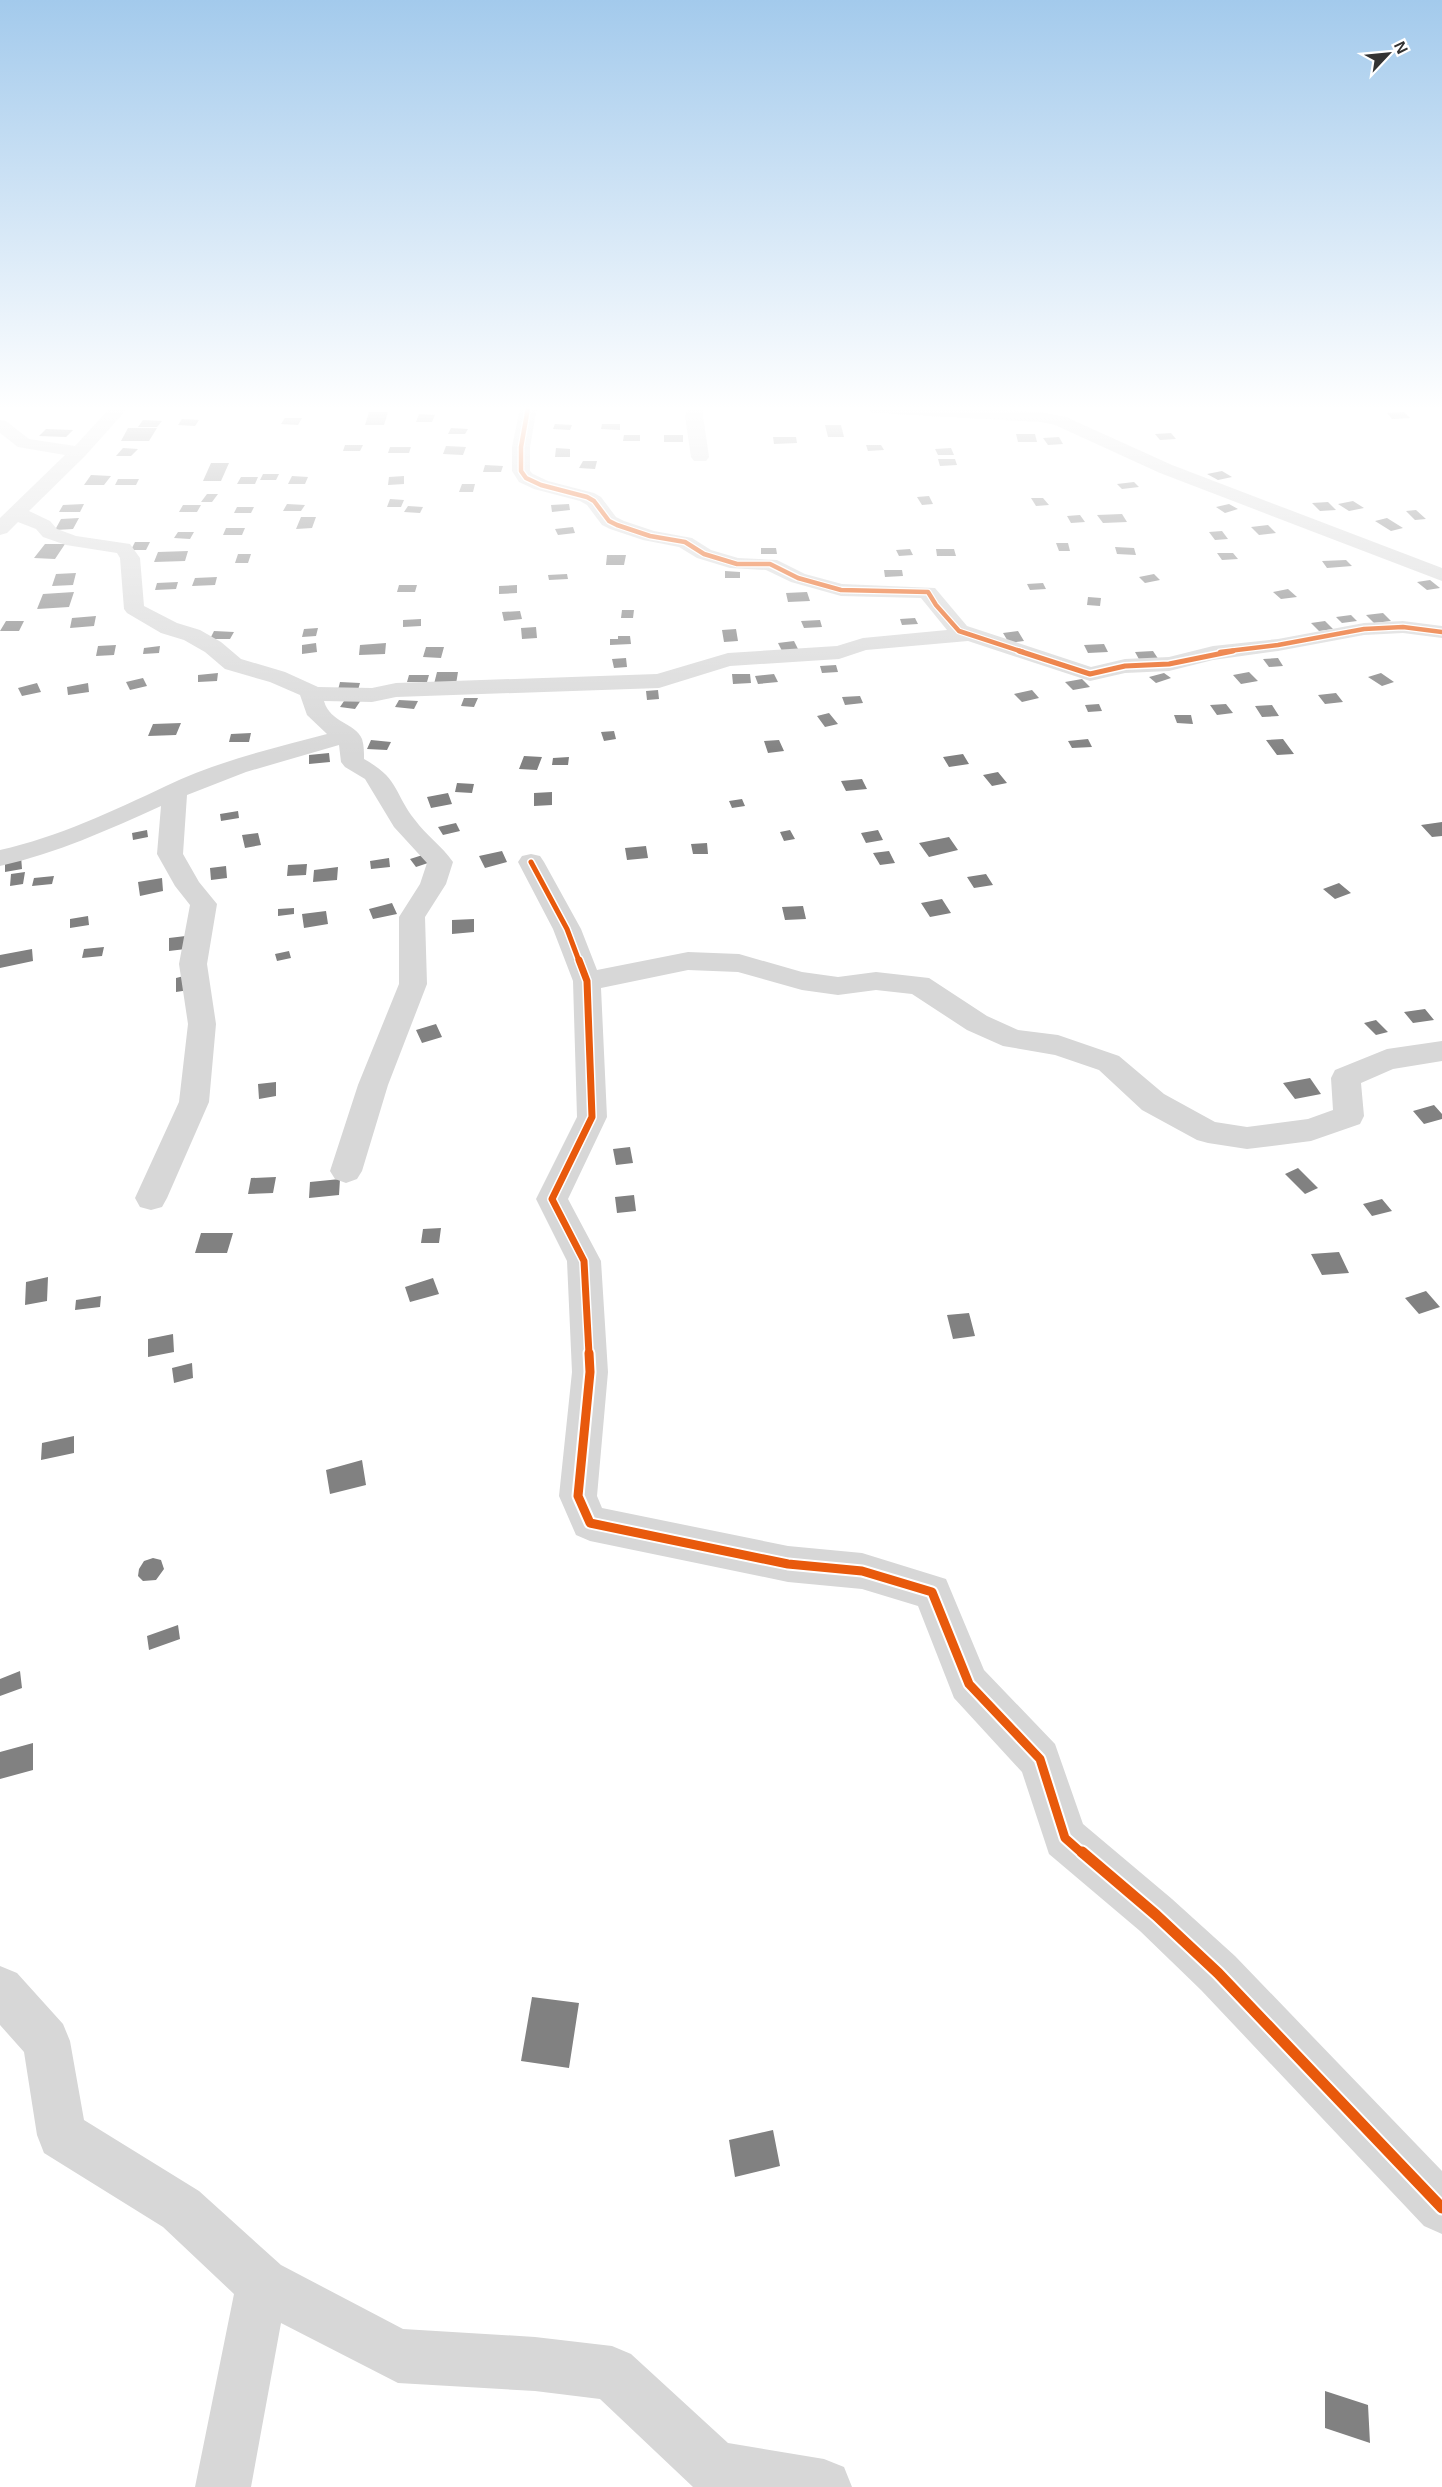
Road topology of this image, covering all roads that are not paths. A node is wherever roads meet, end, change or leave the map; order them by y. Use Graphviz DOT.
graph roads {
  1 [pos="40,524"];
  2 [pos="617,524"];
  3 [pos="1306,524"];
  4 [pos="1442,575"];
  5 [pos="1442,632"];
  6 [pos="967,635"];
  7 [pos="312,694"];
  8 [pos="346,736"];
  9 [pos="175,790"];
  10 [pos="0,858"];
  11 [pos="531,862"];
  12 [pos="588,981"];
  13 [pos="1442,1051"];
  14 [pos="346,1171"];
  15 [pos="151,1198"];
  16 [pos="0,1990"];
  17 [pos="1442,2208"];
  18 [pos="261,2284"];
  19 [pos="711,2478"];
  20 [pos="224,2487"];
  21 [pos="824,2487"];
  1 -- 7 [label="street"];
  2 -- 6 [label="street"];
  3 -- 4 [label="street"];
  5 -- 6 [label="street"];
  6 -- 7 [label="street"];
  7 -- 8 [label="street"];
  8 -- 9 [label="street"];
  8 -- 14 [label="street"];
  9 -- 10 [label="street"];
  9 -- 15 [label="street"];
  11 -- 12 [label="street"];
  12 -- 13 [label="street"];
  12 -- 17 [label="street"];
  16 -- 18 [label="street"];
  18 -- 19 [label="street"];
  18 -- 20 [label="street"];
  19 -- 21 [label="street"];
}
